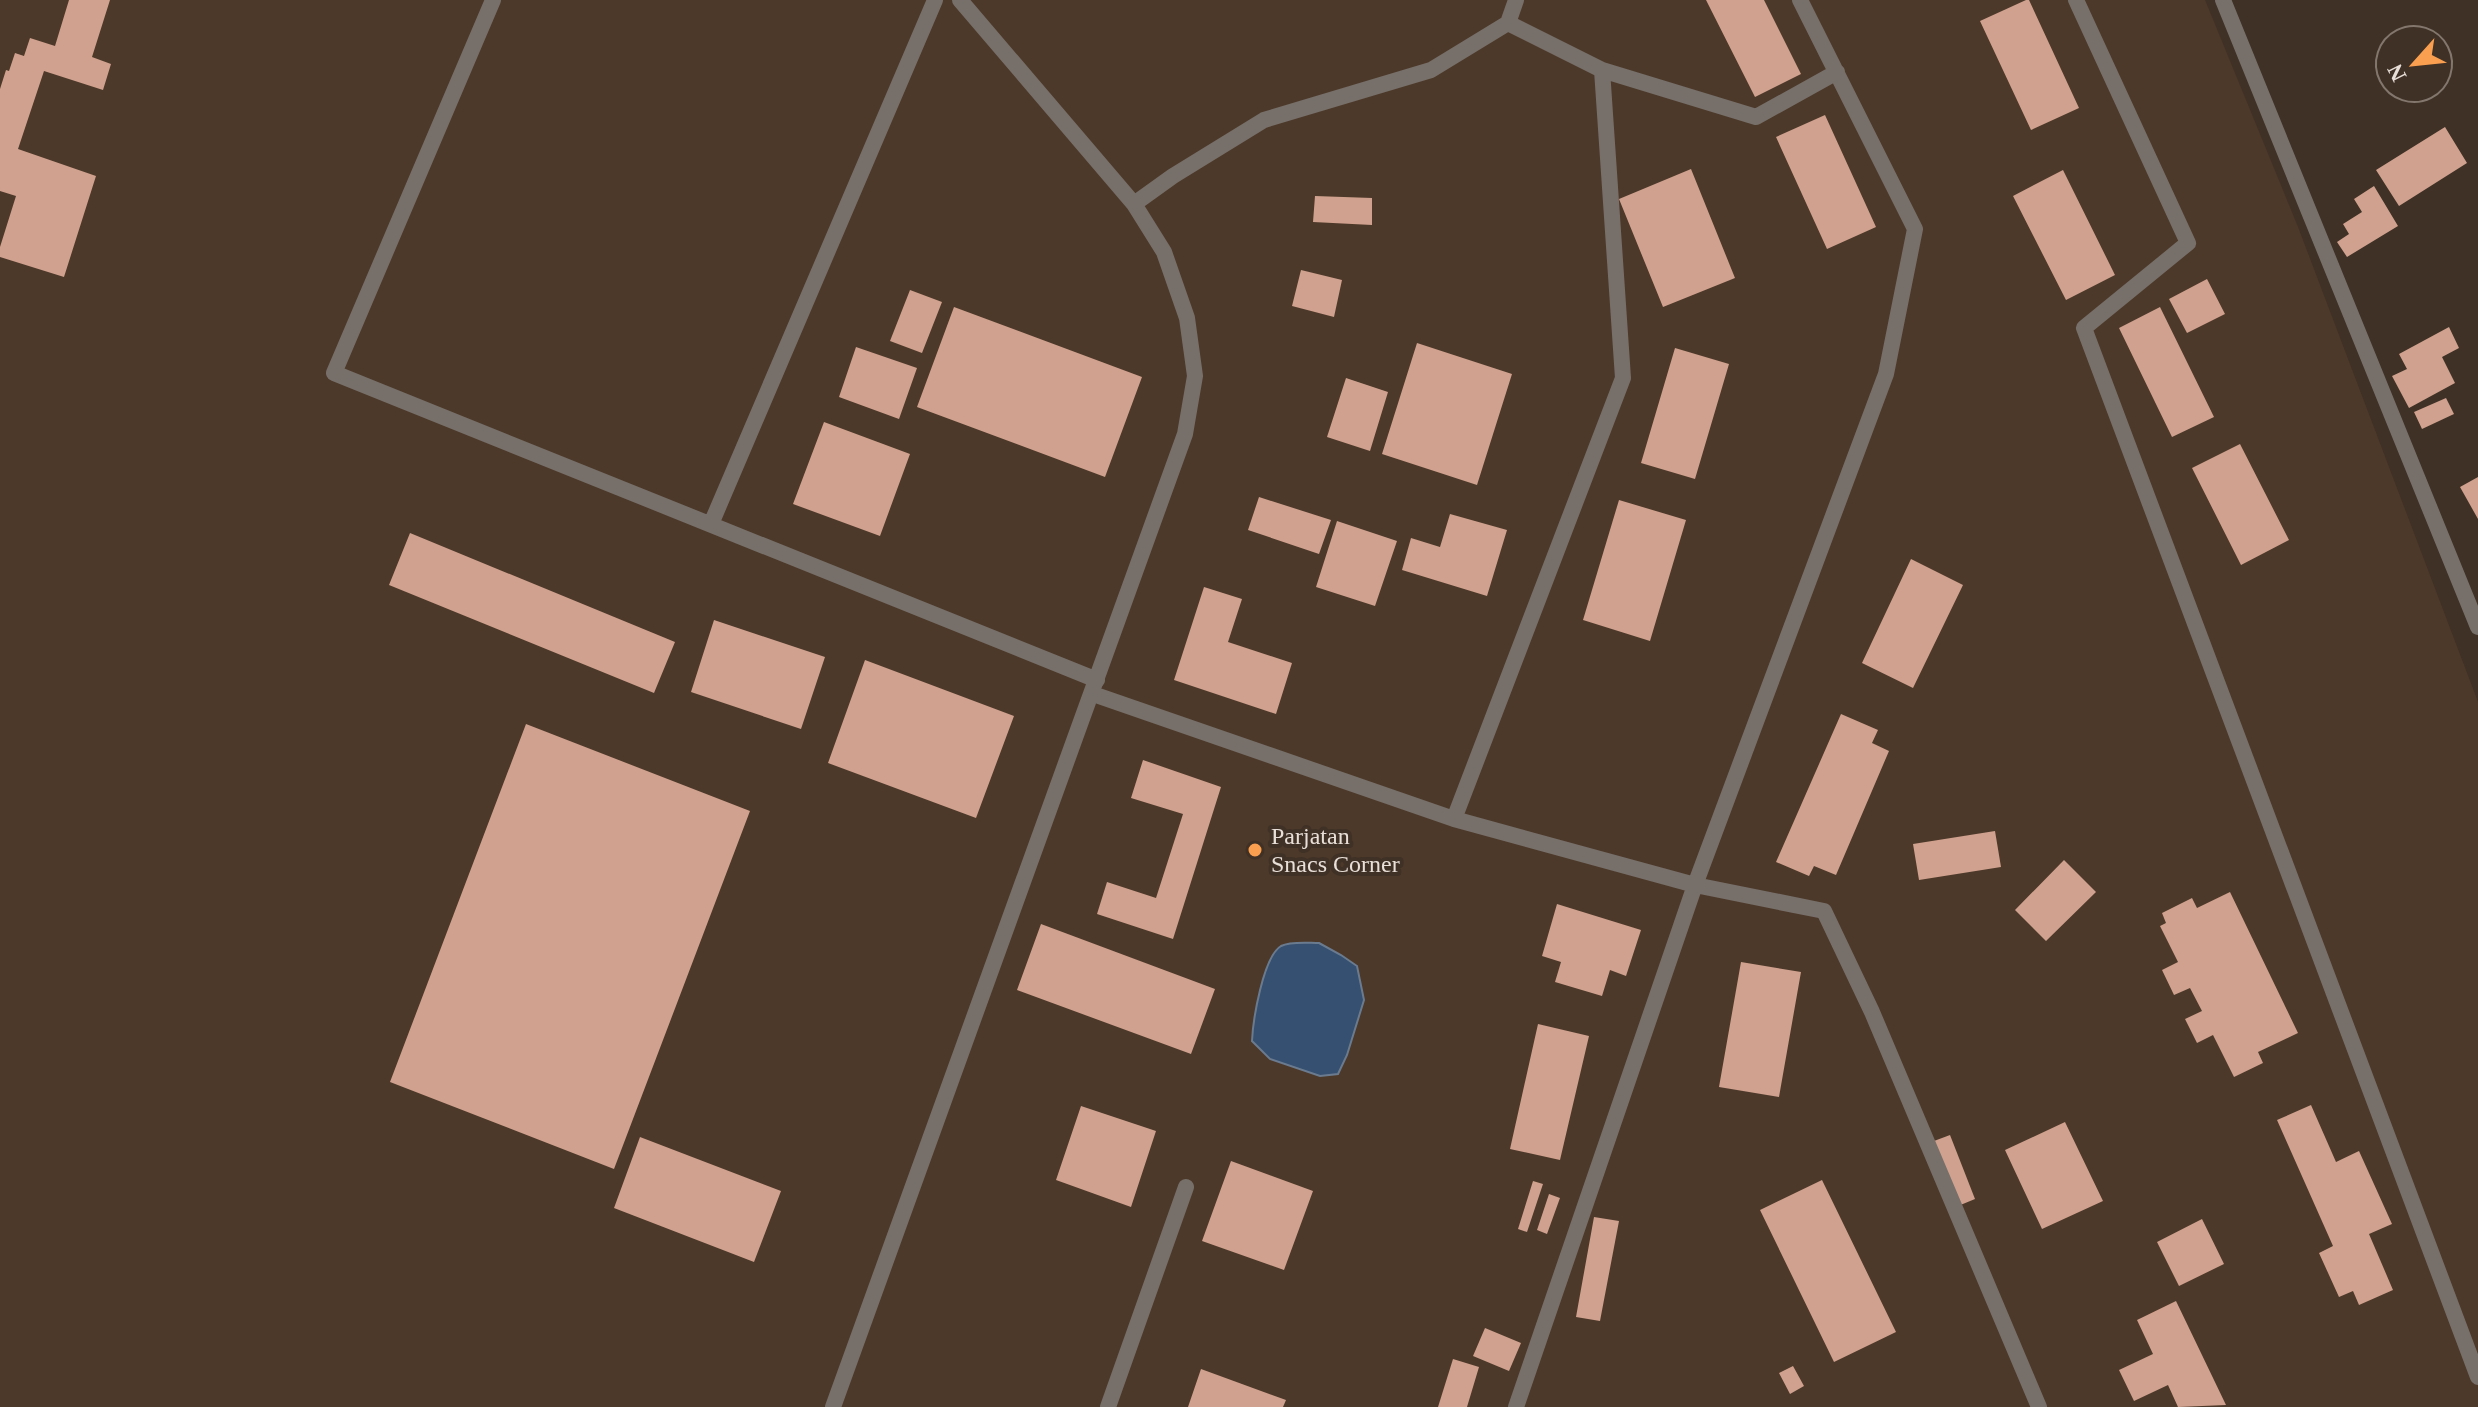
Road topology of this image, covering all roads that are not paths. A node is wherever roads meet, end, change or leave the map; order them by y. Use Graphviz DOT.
graph roads {
  1 [pos="493,0"];
  2 [pos="935,0"];
  3 [pos="960,0"];
  4 [pos="1516,0"];
  5 [pos="1800,0"];
  6 [pos="2076,0"];
  7 [pos="2223,0"];
  8 [pos="1508,23"];
  9 [pos="1602,70"];
  10 [pos="1837,72"];
  11 [pos="1134,204"];
  12 [pos="711,524"];
  13 [pos="2478,627"];
  14 [pos="1095,687"];
  15 [pos="1454,819"];
  16 [pos="1695,885"];
  17 [pos="1186,1187"];
  18 [pos="2478,1377"];
  19 [pos="833,1407"];
  20 [pos="1108,1407"];
  21 [pos="1516,1407"];
  22 [pos="2039,1407"];
  1 -- 12 [label="street"];
  2 -- 12 [label="street"];
  3 -- 11 [label="street"];
  4 -- 8 [label="street"];
  5 -- 10 [label="street"];
  6 -- 18 [label="street"];
  7 -- 13 [label="street"];
  8 -- 9 [label="street"];
  8 -- 11 [label="street"];
  9 -- 10 [label="street"];
  9 -- 15 [label="street"];
  10 -- 16 [label="street"];
  11 -- 14 [label="street"];
  12 -- 14 [label="street"];
  14 -- 15 [label="street"];
  14 -- 19 [label="street"];
  15 -- 16 [label="street"];
  16 -- 21 [label="street"];
  16 -- 22 [label="street"];
  17 -- 20 [label="street"];
}
